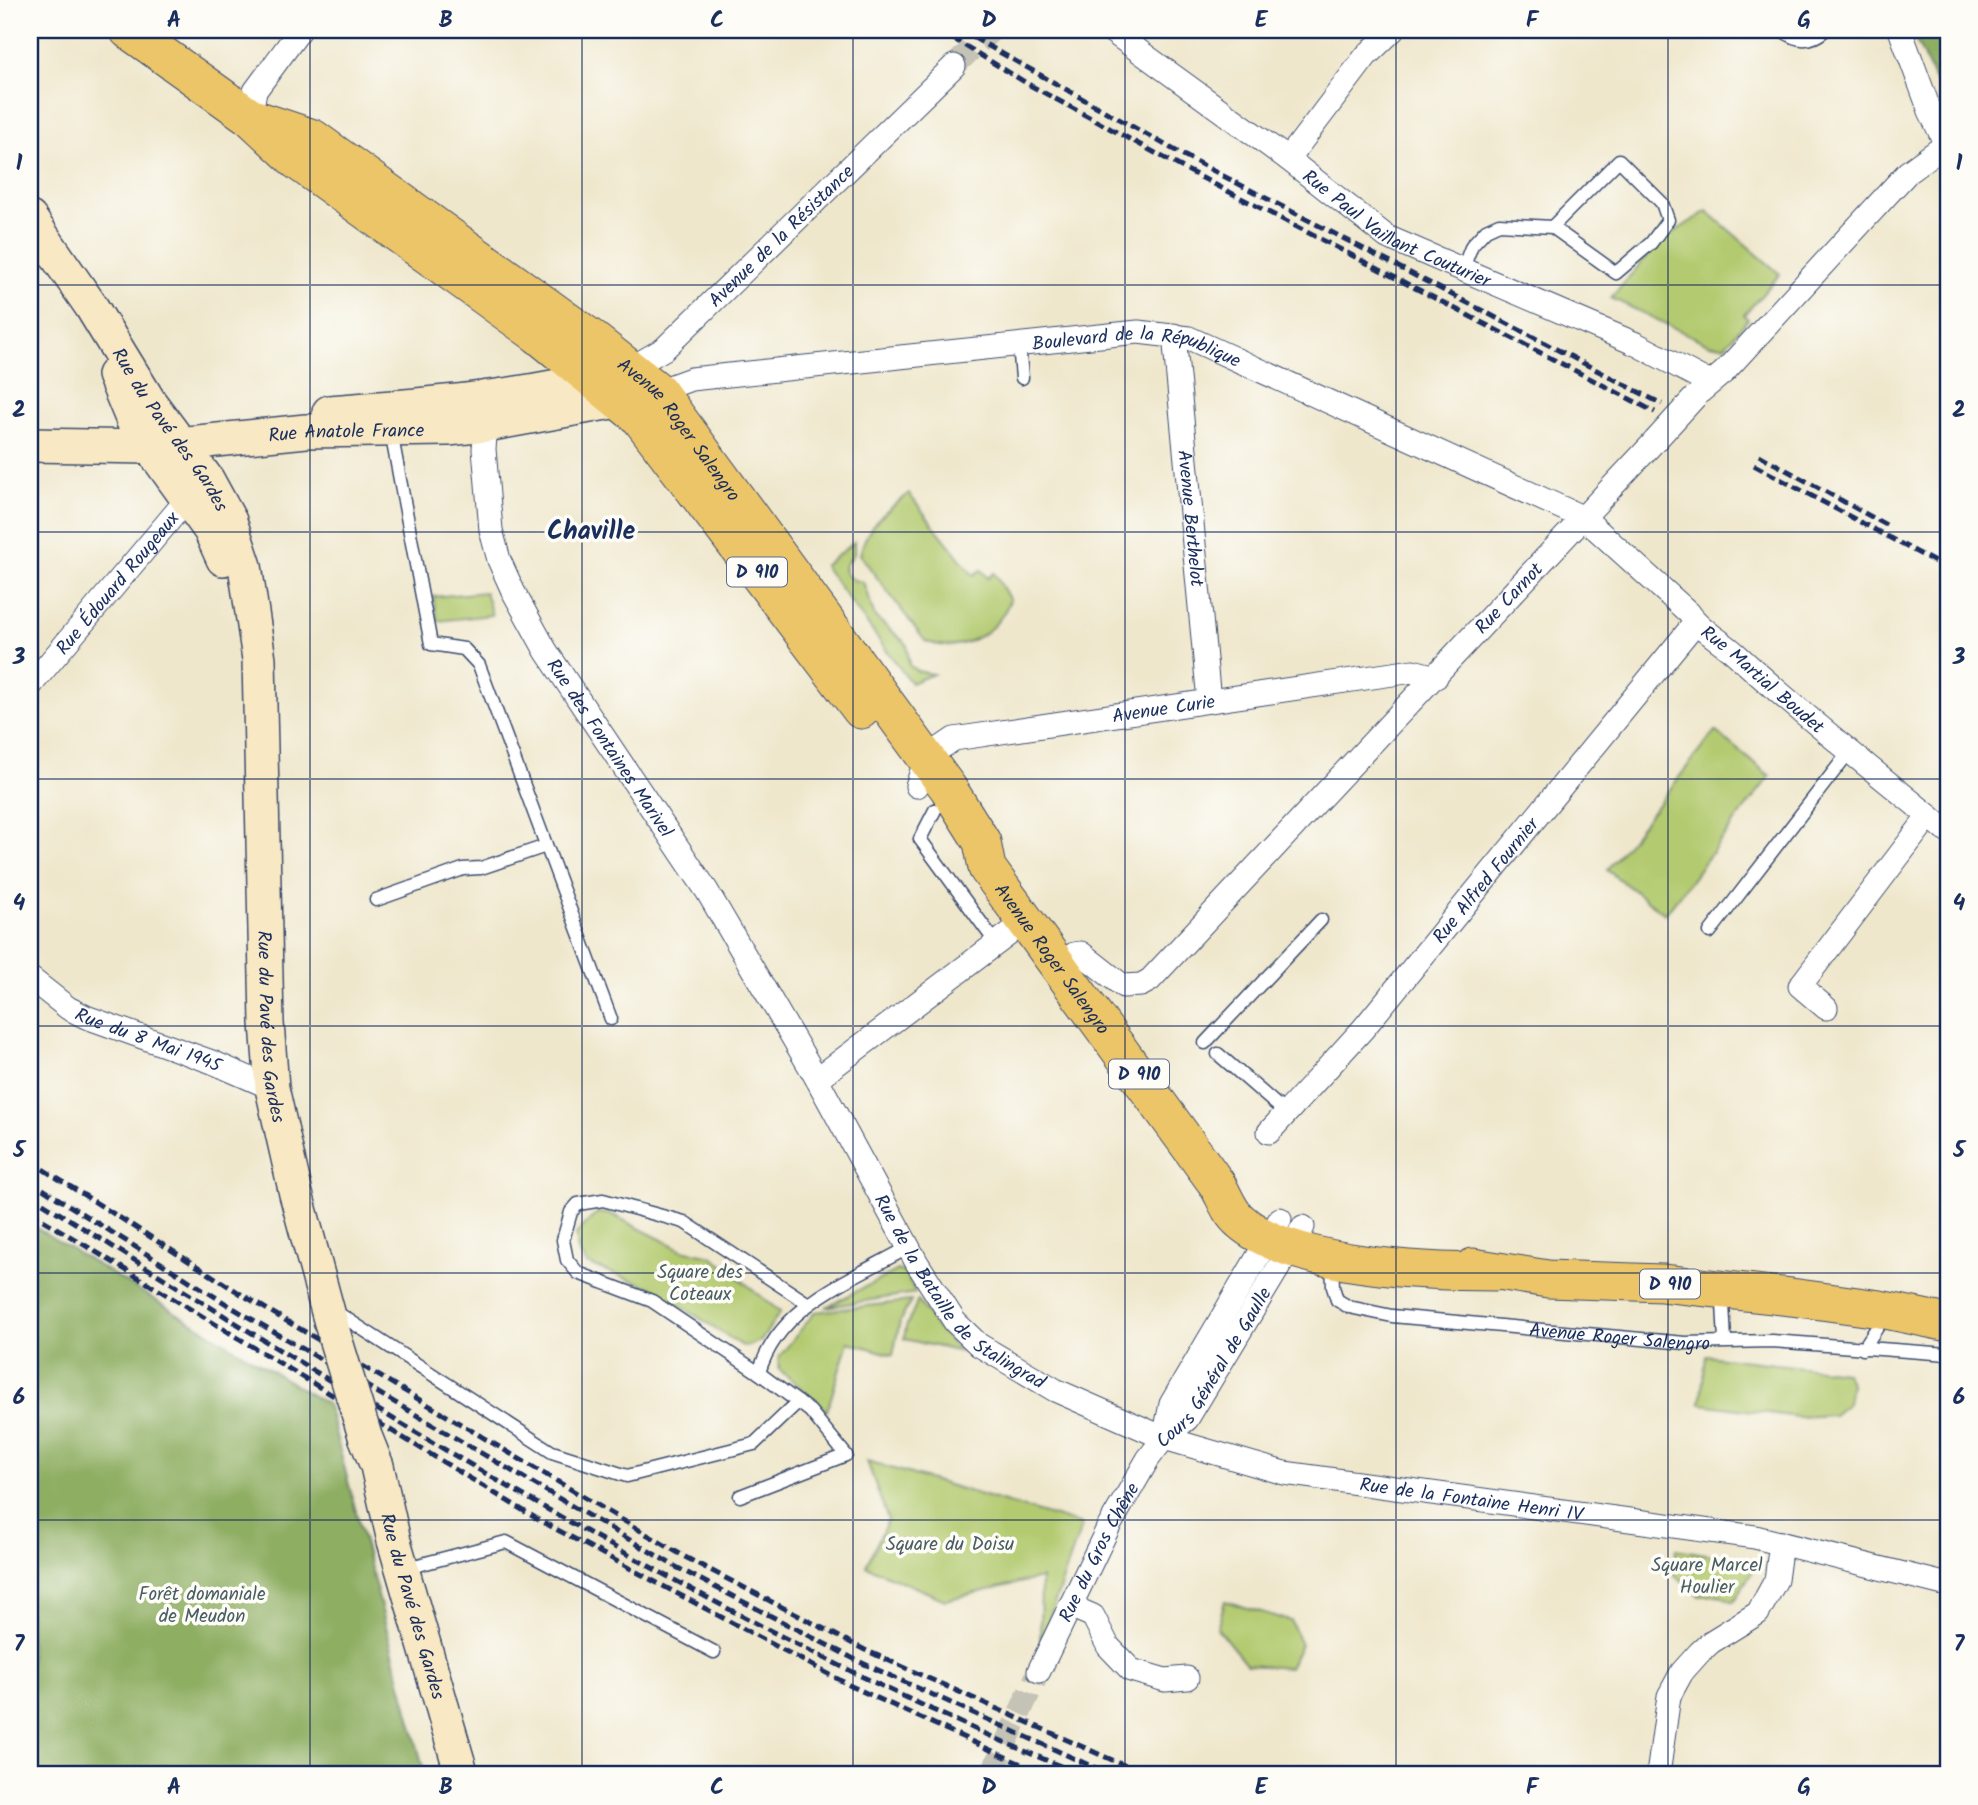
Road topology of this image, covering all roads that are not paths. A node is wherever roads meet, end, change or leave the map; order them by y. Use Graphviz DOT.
graph roads {
  1 [pos="128,30"];
  2 [pos="300,30"];
  3 [pos="1110,30"];
  4 [pos="1393,30"];
  5 [pos="1782,30"];
  6 [pos="1825,30"];
  7 [pos="1900,30"];
  8 [pos="954,66"];
  9 [pos="250,117"];
  10 [pos="1947,146"];
  11 [pos="1288,159"];
  12 [pos="30,218"];
  13 [pos="1552,227"];
  14 [pos="1463,268"];
  15 [pos="1174,335"];
  16 [pos="1019,344"];
  17 [pos="1022,378"];
  18 [pos="592,379"];
  19 [pos="637,387"];
  20 [pos="1702,390"];
  21 [pos="460,400"];
  22 [pos="486,425"];
  23 [pos="391,432"];
  24 [pos="30,435"];
  25 [pos="158,436"];
  26 [pos="30,445"];
  27 [pos="203,498"];
  28 [pos="1584,518"];
  29 [pos="1695,623"];
  30 [pos="1436,677"];
  31 [pos="30,686"];
  32 [pos="1209,701"];
  33 [pos="1849,752"];
  34 [pos="926,785"];
  35 [pos="1929,816"];
  36 [pos="1948,832"];
  37 [pos="546,846"];
  38 [pos="988,868"];
  39 [pos="376,900"];
  40 [pos="1321,920"];
  41 [pos="1026,921"];
  42 [pos="1710,932"];
  43 [pos="996,943"];
  44 [pos="1060,964"];
  45 [pos="30,978"];
  46 [pos="1826,1008"];
  47 [pos="611,1019"];
  48 [pos="1205,1043"];
  49 [pos="1218,1054"];
  50 [pos="817,1079"];
  51 [pos="272,1088"];
  52 [pos="1286,1113"];
  53 [pos="1269,1132"];
  54 [pos="1286,1233"];
  55 [pos="909,1247"];
  56 [pos="1332,1258"];
  57 [pos="1496,1272"];
  58 [pos="1548,1279"];
  59 [pos="1783,1296"];
  60 [pos="807,1303"];
  61 [pos="327,1306"];
  62 [pos="1723,1327"];
  63 [pos="1944,1333"];
  64 [pos="759,1373"];
  65 [pos="798,1402"];
  66 [pos="365,1436"];
  67 [pos="1164,1438"];
  68 [pos="740,1496"];
  69 [pos="1782,1543"];
  70 [pos="402,1569"];
  71 [pos="1948,1585"];
  72 [pos="1070,1606"];
  73 [pos="715,1652"];
  74 [pos="1039,1671"];
  75 [pos="1187,1678"];
  76 [pos="444,1775"];
  77 [pos="462,1775"];
  78 [pos="1658,1775"];
  1 -- 9 [label="main road, Avenue Roger Salengro / D 910"];
  2 -- 9 [label="street"];
  3 -- 11 [label="street, Rue Paul Vaillant Couturier"];
  4 -- 11 [label="street"];
  5 -- 6 [label="lane"];
  7 -- 10 [label="street"];
  8 -- 19 [label="street, Avenue de la Résistance"];
  9 -- 18 [label="main road, Avenue Roger Salengro / D 910"];
  9 -- 19 [label="main road, Avenue Roger Salengro / D 910"];
  10 -- 20 [label="street, Rue Carnot"];
  11 -- 14 [label="street, Rue Paul Vaillant Couturier"];
  12 -- 25 [label="main road, Rue du Pavé des Gardes"];
  13 -- 13 [label="lane"];
  13 -- 14 [label="lane"];
  14 -- 20 [label="street, Rue Paul Vaillant Couturier"];
  15 -- 16 [label="street, Boulevard de la République"];
  15 -- 28 [label="street, Boulevard de la République"];
  15 -- 32 [label="street, Avenue Berthelot"];
  16 -- 17 [label="lane"];
  16 -- 19 [label="street, Boulevard de la République"];
  18 -- 19 [label="main road, Avenue Roger Salengro / D 910"];
  18 -- 21 [label="main road, Rue Anatole France"];
  19 -- 22 [label="main road, Rue Anatole France"];
  19 -- 34 [label="main road, Avenue Roger Salengro / D 910"];
  19 -- 34 [label="main road, Avenue Roger Salengro / D 910"];
  20 -- 28 [label="street, Rue Carnot, bridge"];
  21 -- 22 [label="street"];
  21 -- 25 [label="main road, Rue Anatole France"];
  22 -- 23 [label="main road, Rue Anatole France"];
  22 -- 50 [label="street, Rue des Fontaines Marivel"];
  23 -- 25 [label="main road, Rue Anatole France"];
  23 -- 37 [label="lane"];
  24 -- 25 [label="main road, Rue Anatole France"];
  25 -- 26 [label="main road, Rue Anatole France"];
  25 -- 27 [label="main road, Rue du Pavé des Gardes"];
  27 -- 31 [label="street, Rue Édouard Rougeaux"];
  27 -- 51 [label="main road, Rue du Pavé des Gardes"];
  28 -- 29 [label="street, Rue Martial Boudet"];
  28 -- 30 [label="street, Rue Carnot"];
  29 -- 33 [label="street, Rue Martial Boudet"];
  29 -- 52 [label="street, Rue Alfred Fournier"];
  30 -- 32 [label="street, Avenue Curie"];
  30 -- 44 [label="street, Rue Carnot"];
  32 -- 34 [label="street, Avenue Curie"];
  33 -- 35 [label="street, Rue Martial Boudet"];
  33 -- 42 [label="lane"];
  34 -- 38 [label="main road, Avenue Roger Salengro / D 910"];
  34 -- 38 [label="main road, Avenue Roger Salengro / D 910"];
  34 -- 43 [label="lane"];
  35 -- 36 [label="street, Rue Martial Boudet"];
  35 -- 46 [label="street"];
  37 -- 39 [label="lane"];
  37 -- 47 [label="lane"];
  38 -- 41 [label="main road, Avenue Roger Salengro / D 910"];
  40 -- 48 [label="lane"];
  41 -- 43 [label="street"];
  41 -- 44 [label="main road, Avenue Roger Salengro / D 910"];
  43 -- 50 [label="street"];
  44 -- 54 [label="main road, Avenue Roger Salengro / D 910"];
  45 -- 51 [label="street, Rue du 8 Mai 1945"];
  49 -- 52 [label="lane"];
  50 -- 55 [label="street, Rue de la Bataille de Stalingrad"];
  51 -- 61 [label="main road, Rue du Pavé des Gardes"];
  52 -- 53 [label="street, Rue Alfred Fournier"];
  54 -- 56 [label="main road, Avenue Roger Salengro / D 910"];
  54 -- 57 [label="main road, Avenue Roger Salengro / D 910"];
  54 -- 67 [label="street, Cours Général de Gaulle"];
  55 -- 60 [label="lane"];
  55 -- 67 [label="street, Rue de la Bataille de Stalingrad"];
  56 -- 57 [label="main road, Avenue Roger Salengro / D 910"];
  56 -- 62 [label="lane, Avenue Roger Salengro"];
  57 -- 58 [label="main road, Avenue Roger Salengro / D 910"];
  58 -- 59 [label="main road, Avenue Roger Salengro / D 910"];
  58 -- 62 [label="main road, Avenue Roger Salengro / D 910"];
  59 -- 62 [label="lane"];
  59 -- 63 [label="main road, Avenue Roger Salengro / D 910"];
  60 -- 64 [label="lane"];
  60 -- 64 [label="lane"];
  61 -- 65 [label="lane"];
  61 -- 66 [label="main road, Rue du Pavé des Gardes, bridge"];
  62 -- 63 [label="main road, Avenue Roger Salengro / D 910"];
  64 -- 65 [label="lane"];
  65 -- 68 [label="lane"];
  66 -- 70 [label="main road, Rue du Pavé des Gardes"];
  66 -- 76 [label="main road, Rue du Pavé des Gardes"];
  67 -- 69 [label="street, Rue de la Fontaine Henri IV"];
  67 -- 72 [label="street, Rue du Gros Chêne"];
  69 -- 71 [label="street, Rue de la Fontaine Henri IV"];
  69 -- 78 [label="street"];
  70 -- 73 [label="lane"];
  70 -- 77 [label="main road, Rue du Pavé des Gardes"];
  72 -- 74 [label="street, Rue du Gros Chêne"];
  72 -- 75 [label="street"];
}
